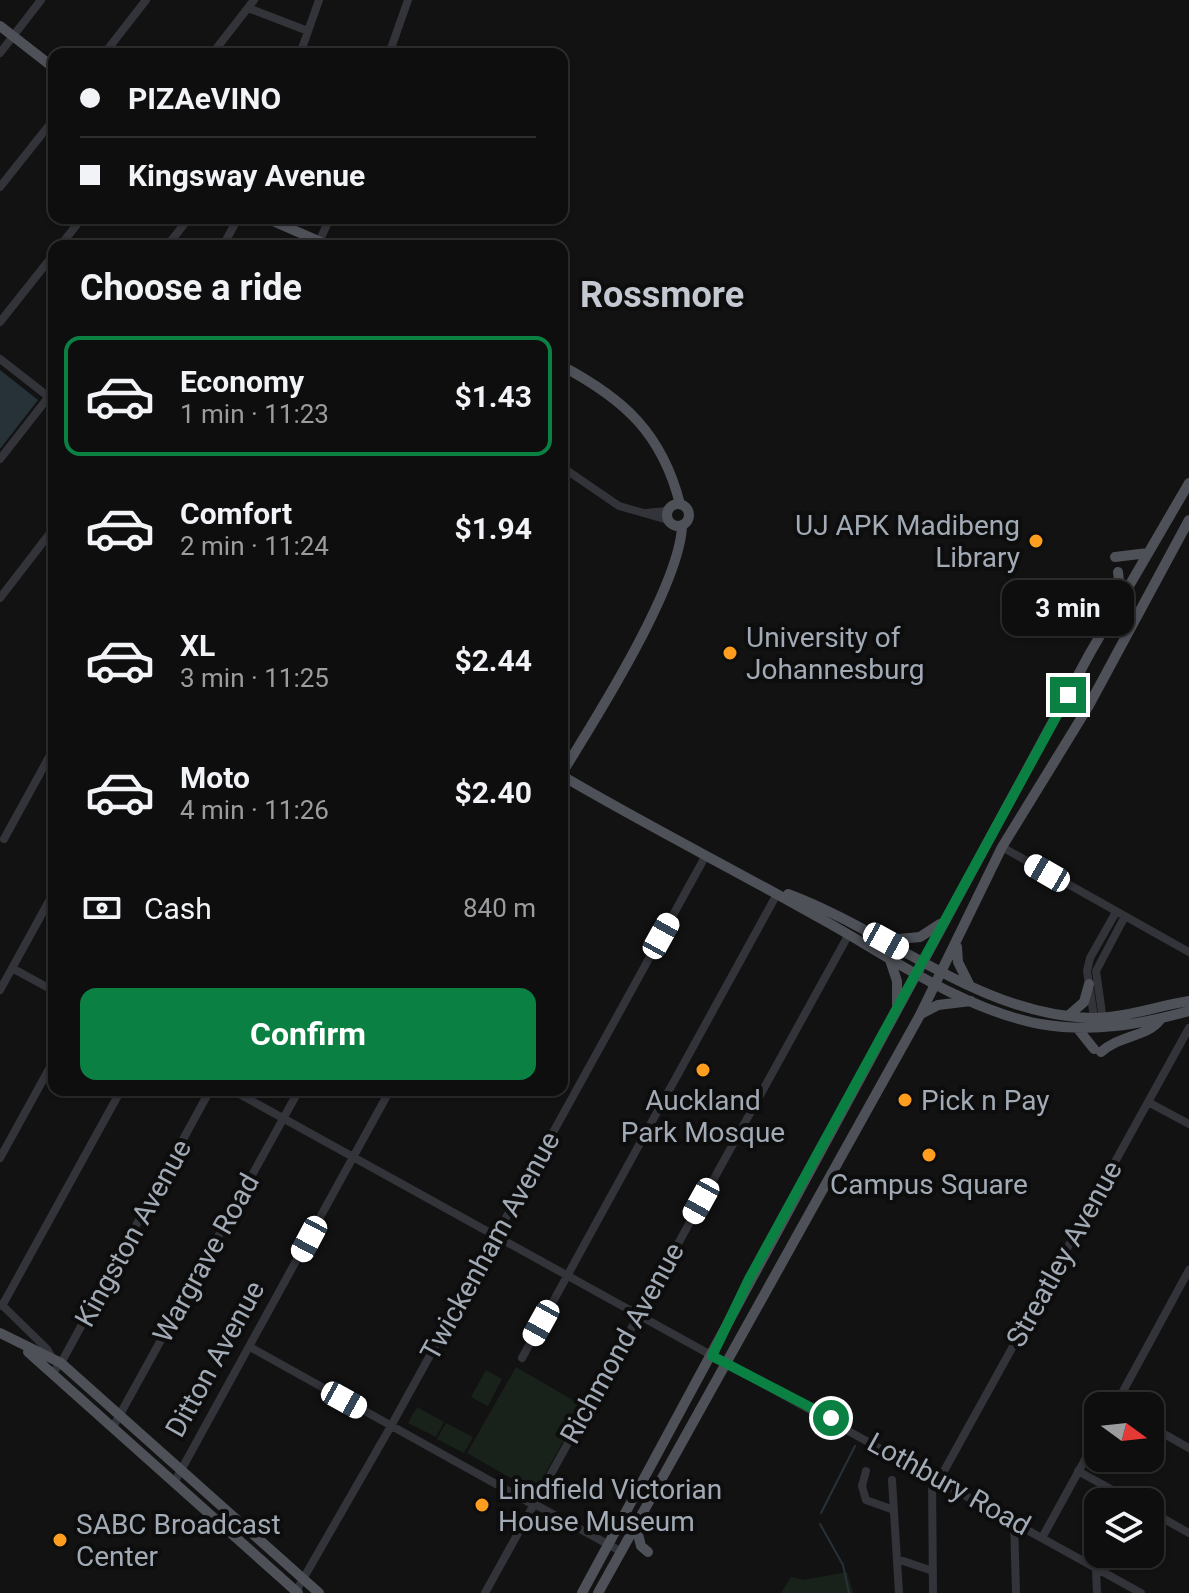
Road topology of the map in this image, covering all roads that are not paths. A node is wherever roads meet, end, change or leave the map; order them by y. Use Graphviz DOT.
graph roads {
  1 [pos="41,0"];
  2 [pos="146,0"];
  3 [pos="254,0"];
  4 [pos="319,0"];
  5 [pos="408,0"];
  6 [pos="248,8"];
  7 [pos="0,26"];
  8 [pos="308,31"];
  9 [pos="13,36"];
  10 [pos="109,48"];
  11 [pos="217,48"];
  12 [pos="302,48"];
  13 [pos="391,48"];
  14 [pos="0,53"];
  15 [pos="48,63"];
  16 [pos="48,127"];
  17 [pos="0,187"];
  18 [pos="77,224"];
  19 [pos="184,224"];
  20 [pos="278,224"];
  21 [pos="65,240"];
  22 [pos="172,240"];
  23 [pos="310,240"];
  24 [pos="48,262"];
  25 [pos="0,322"];
  26 [pos="0,359"];
  27 [pos="568,370"];
  28 [pos="48,393"];
  29 [pos="48,401"];
  30 [pos="0,459"];
  31 [pos="568,471"];
  32 [pos="1189,483"];
  33 [pos="674,515"];
  34 [pos="1189,520"];
  35 [pos="48,536"];
  36 [pos="1148,553"];
  37 [pos="1115,557"];
  38 [pos="1118,572"];
  39 [pos="0,598"];
  40 [pos="1120,600"];
  41 [pos="48,759"];
  42 [pos="568,770"];
  43 [pos="568,780"];
  44 [pos="4,839"];
  45 [pos="1002,847"];
  46 [pos="705,857"];
  47 [pos="752,880"];
  48 [pos="777,894"];
  49 [pos="48,903"];
  50 [pos="1116,912"];
  51 [pos="1124,918"];
  52 [pos="946,919"];
  53 [pos="849,934"];
  54 [pos="960,937"];
  55 [pos="886,941"];
  56 [pos="1189,952"];
  57 [pos="889,957"];
  58 [pos="924,962"];
  59 [pos="12,968"];
  60 [pos="942,971"];
  61 [pos="918,973"];
  62 [pos="937,983"];
  63 [pos="1089,984"];
  64 [pos="971,987"];
  65 [pos="48,988"];
  66 [pos="0,990"];
  67 [pos="973,1001"];
  68 [pos="1189,1001"];
  69 [pos="897,1007"];
  70 [pos="1189,1011"];
  71 [pos="920,1015"];
  72 [pos="1068,1016"];
  73 [pos="1162,1019"];
  74 [pos="1099,1023"];
  75 [pos="1189,1028"];
  76 [pos="1078,1029"];
  77 [pos="48,1071"];
  78 [pos="118,1096"];
  79 [pos="207,1096"];
  80 [pos="244,1096"];
  81 [pos="296,1096"];
  82 [pos="387,1096"];
  83 [pos="1148,1102"];
  84 [pos="284,1117"];
  85 [pos="1189,1124"];
  86 [pos="0,1158"];
  87 [pos="352,1158"];
  88 [pos="496,1235"];
  89 [pos="1189,1270"];
  90 [pos="568,1276"];
  91 [pos="1,1305"];
  92 [pos="637,1315"];
  93 [pos="0,1333"];
  94 [pos="20,1344"];
  95 [pos="250,1347"];
  96 [pos="712,1356"];
  97 [pos="522,1358"];
  98 [pos="57,1361"];
  99 [pos="726,1361"];
  100 [pos="52,1373"];
  101 [pos="1123,1392"];
  102 [pos="119,1414"];
  103 [pos="391,1426"];
  104 [pos="113,1427"];
  105 [pos="1164,1432"];
  106 [pos="1187,1443"];
  107 [pos="1084,1460"];
  108 [pos="179,1471"];
  109 [pos="866,1471"];
  110 [pos="1078,1471"];
  111 [pos="936,1478"];
  112 [pos="892,1480"];
  113 [pos="174,1483"];
  114 [pos="1109,1488"];
  115 [pos="534,1504"];
  116 [pos="894,1510"];
  117 [pos="1164,1519"];
  118 [pos="1014,1520"];
  119 [pos="636,1526"];
  120 [pos="1189,1533"];
  121 [pos="1043,1536"];
  122 [pos="608,1546"];
  123 [pos="622,1552"];
  124 [pos="648,1552"];
  125 [pos="897,1559"];
  126 [pos="1096,1569"];
  127 [pos="933,1571"];
  128 [pos="305,1580"];
  129 [pos="296,1592"];
  130 [pos="319,1593"];
  131 [pos="485,1593"];
  132 [pos="582,1593"];
  133 [pos="598,1593"];
  134 [pos="899,1593"];
  135 [pos="933,1593"];
  136 [pos="1016,1593"];
  137 [pos="1097,1593"];
  138 [pos="1141,1593"];
  1 -- 9 [label="street"];
  2 -- 10 [label="street"];
  3 -- 6 [label="street"];
  4 -- 8 [label="street"];
  5 -- 13 [label="street"];
  6 -- 8 [label="street"];
  6 -- 11 [label="street"];
  7 -- 9 [label="main road"];
  8 -- 12 [label="street"];
  9 -- 14 [label="street"];
  9 -- 15 [label="main road"];
  16 -- 17 [label="street"];
  18 -- 21 [label="street"];
  19 -- 22 [label="street"];
  20 -- 23 [label="main road"];
  24 -- 25 [label="street"];
  26 -- 28 [label="street"];
  27 -- 33 [label="main road"];
  29 -- 30 [label="street"];
  31 -- 33 [label="street"];
  32 -- 36 [label="main road"];
  33 -- 42 [label="main road"];
  34 -- 45 [label="main road"];
  35 -- 39 [label="street"];
  36 -- 37 [label="main road"];
  36 -- 40 [label="main road"];
  38 -- 40 [label="main road"];
  40 -- 52 [label="main road"];
  41 -- 44 [label="street"];
  43 -- 46 [label="main road"];
  45 -- 50 [label="street"];
  45 -- 54 [label="main road"];
  46 -- 47 [label="main road"];
  46 -- 88 [label="street, Twickenham Avenue"];
  47 -- 48 [label="main road"];
  47 -- 55 [label="main road"];
  48 -- 53 [label="main road"];
  48 -- 90 [label="street"];
  49 -- 59 [label="street"];
  50 -- 51 [label="street"];
  50 -- 63 [label="street"];
  51 -- 56 [label="street"];
  51 -- 74 [label="street"];
  52 -- 55 [label="main road"];
  52 -- 58 [label="main road"];
  53 -- 57 [label="main road"];
  53 -- 92 [label="street, Richmond Avenue"];
  54 -- 60 [label="main road"];
  54 -- 64 [label="main road"];
  55 -- 58 [label="main road"];
  57 -- 61 [label="main road"];
  57 -- 69 [label="main road"];
  58 -- 60 [label="main road"];
  58 -- 61 [label="main road"];
  59 -- 65 [label="street"];
  59 -- 66 [label="street"];
  60 -- 62 [label="main road"];
  60 -- 64 [label="main road"];
  61 -- 62 [label="main road"];
  61 -- 69 [label="main road"];
  62 -- 67 [label="main road"];
  62 -- 71 [label="main road"];
  63 -- 72 [label="main road"];
  63 -- 74 [label="street"];
  64 -- 72 [label="main road"];
  67 -- 71 [label="main road"];
  67 -- 76 [label="main road"];
  68 -- 74 [label="main road"];
  69 -- 96 [label="main road"];
  70 -- 73 [label="main road"];
  71 -- 99 [label="main road"];
  72 -- 74 [label="main road"];
  73 -- 74 [label="main road"];
  73 -- 76 [label="main road"];
  74 -- 76 [label="main road"];
  75 -- 83 [label="street, Streatley Avenue"];
  77 -- 86 [label="street"];
  78 -- 91 [label="street"];
  79 -- 98 [label="street, Kingston Avenue"];
  80 -- 84 [label="street, Lothbury Road"];
  81 -- 84 [label="street, Wargrave Road"];
  82 -- 87 [label="street, Ditton Avenue"];
  83 -- 85 [label="street"];
  83 -- 111 [label="street, Streatley Avenue"];
  84 -- 87 [label="street, Lothbury Road"];
  84 -- 102 [label="street, Wargrave Road"];
  87 -- 88 [label="street, Lothbury Road"];
  87 -- 95 [label="street, Ditton Avenue"];
  88 -- 90 [label="street, Lothbury Road"];
  88 -- 103 [label="street, Twickenham Avenue"];
  89 -- 101 [label="street"];
  90 -- 92 [label="street, Lothbury Road"];
  90 -- 97 [label="street"];
  91 -- 98 [label="street"];
  92 -- 96 [label="street, Lothbury Road"];
  92 -- 115 [label="street, Richmond Avenue"];
  93 -- 94 [label="main road"];
  94 -- 98 [label="main road"];
  94 -- 100 [label="main road"];
  95 -- 103 [label="street"];
  95 -- 108 [label="street, Ditton Avenue"];
  96 -- 99 [label="street, Lothbury Road"];
  96 -- 122 [label="main road"];
  98 -- 100 [label="street, Kingston Avenue"];
  98 -- 102 [label="main road"];
  99 -- 111 [label="street, Lothbury Road"];
  99 -- 119 [label="main road"];
  100 -- 104 [label="main road"];
  102 -- 104 [label="street, Wargrave Road"];
  102 -- 108 [label="main road"];
  103 -- 115 [label="street"];
  103 -- 128 [label="street, Twickenham Avenue"];
  104 -- 113 [label="main road"];
  105 -- 106 [label="street"];
  107 -- 110 [label="street"];
  108 -- 113 [label="street, Ditton Avenue"];
  108 -- 128 [label="main road"];
  109 -- 116 [label="street"];
  110 -- 114 [label="street"];
  110 -- 121 [label="street"];
  111 -- 118 [label="street, Lothbury Road"];
  111 -- 127 [label="street"];
  112 -- 116 [label="street"];
  113 -- 129 [label="main road"];
  115 -- 122 [label="street"];
  115 -- 131 [label="street, Richmond Avenue"];
  116 -- 125 [label="street"];
  117 -- 120 [label="street"];
  118 -- 121 [label="street, Lothbury Road"];
  118 -- 136 [label="street"];
  119 -- 123 [label="main road"];
  119 -- 124 [label="main road"];
  121 -- 126 [label="street, Lothbury Road"];
  122 -- 123 [label="street"];
  122 -- 132 [label="main road"];
  123 -- 133 [label="main road"];
  125 -- 127 [label="street"];
  125 -- 134 [label="street"];
  126 -- 137 [label="street"];
  126 -- 138 [label="street, Lothbury Road"];
  127 -- 135 [label="street"];
  128 -- 129 [label="street, Twickenham Avenue"];
  128 -- 130 [label="main road"];
}
